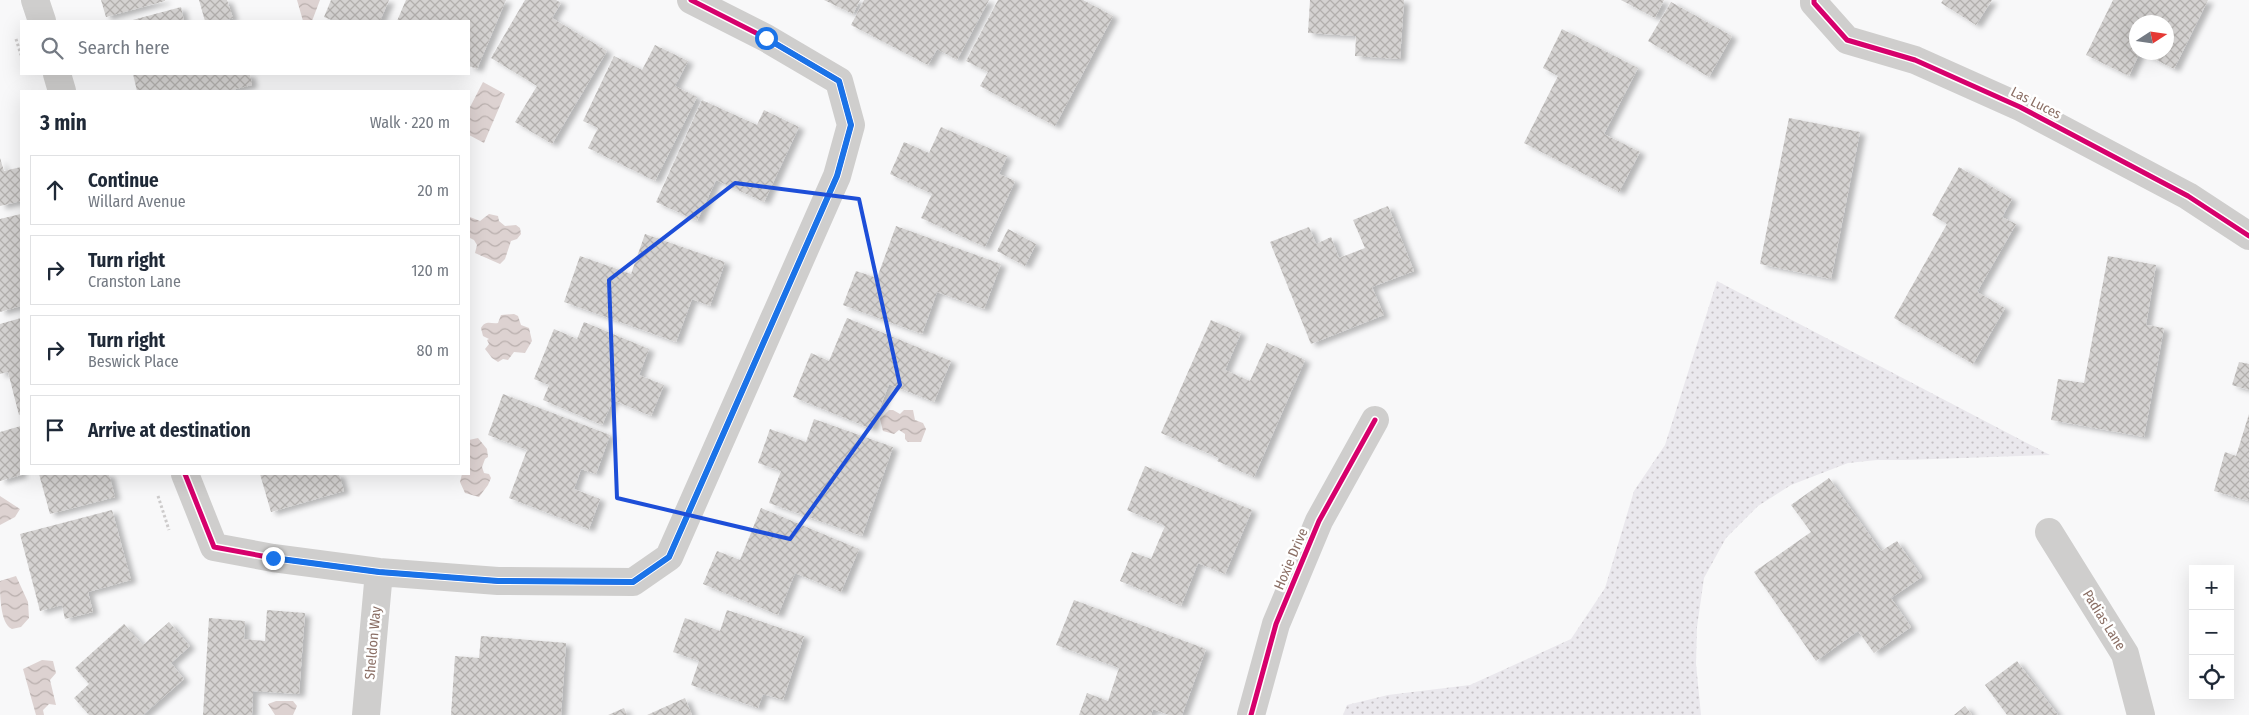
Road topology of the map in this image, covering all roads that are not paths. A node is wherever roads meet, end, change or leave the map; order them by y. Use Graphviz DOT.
graph roads {
  1 [pos="35,0"];
  2 [pos="691,0"];
  3 [pos="1814,0"];
  4 [pos="42,20"];
  5 [pos="57,75"];
  6 [pos="62,90"];
  7 [pos="2249,236"];
  8 [pos="1374,420"];
  9 [pos="185,475"];
  10 [pos="2049,532"];
  11 [pos="379,572"];
  12 [pos="366,715"];
  13 [pos="1251,715"];
  14 [pos="2141,715"];
  1 -- 4 [label="street"];
  2 -- 11 [label="street"];
  3 -- 7 [label="street, Las Luces"];
  5 -- 6 [label="street"];
  8 -- 13 [label="street, Hoxie Drive"];
  9 -- 11 [label="street"];
  10 -- 14 [label="street, Padias Lane"];
  11 -- 12 [label="street, Sheldon Way"];
}
